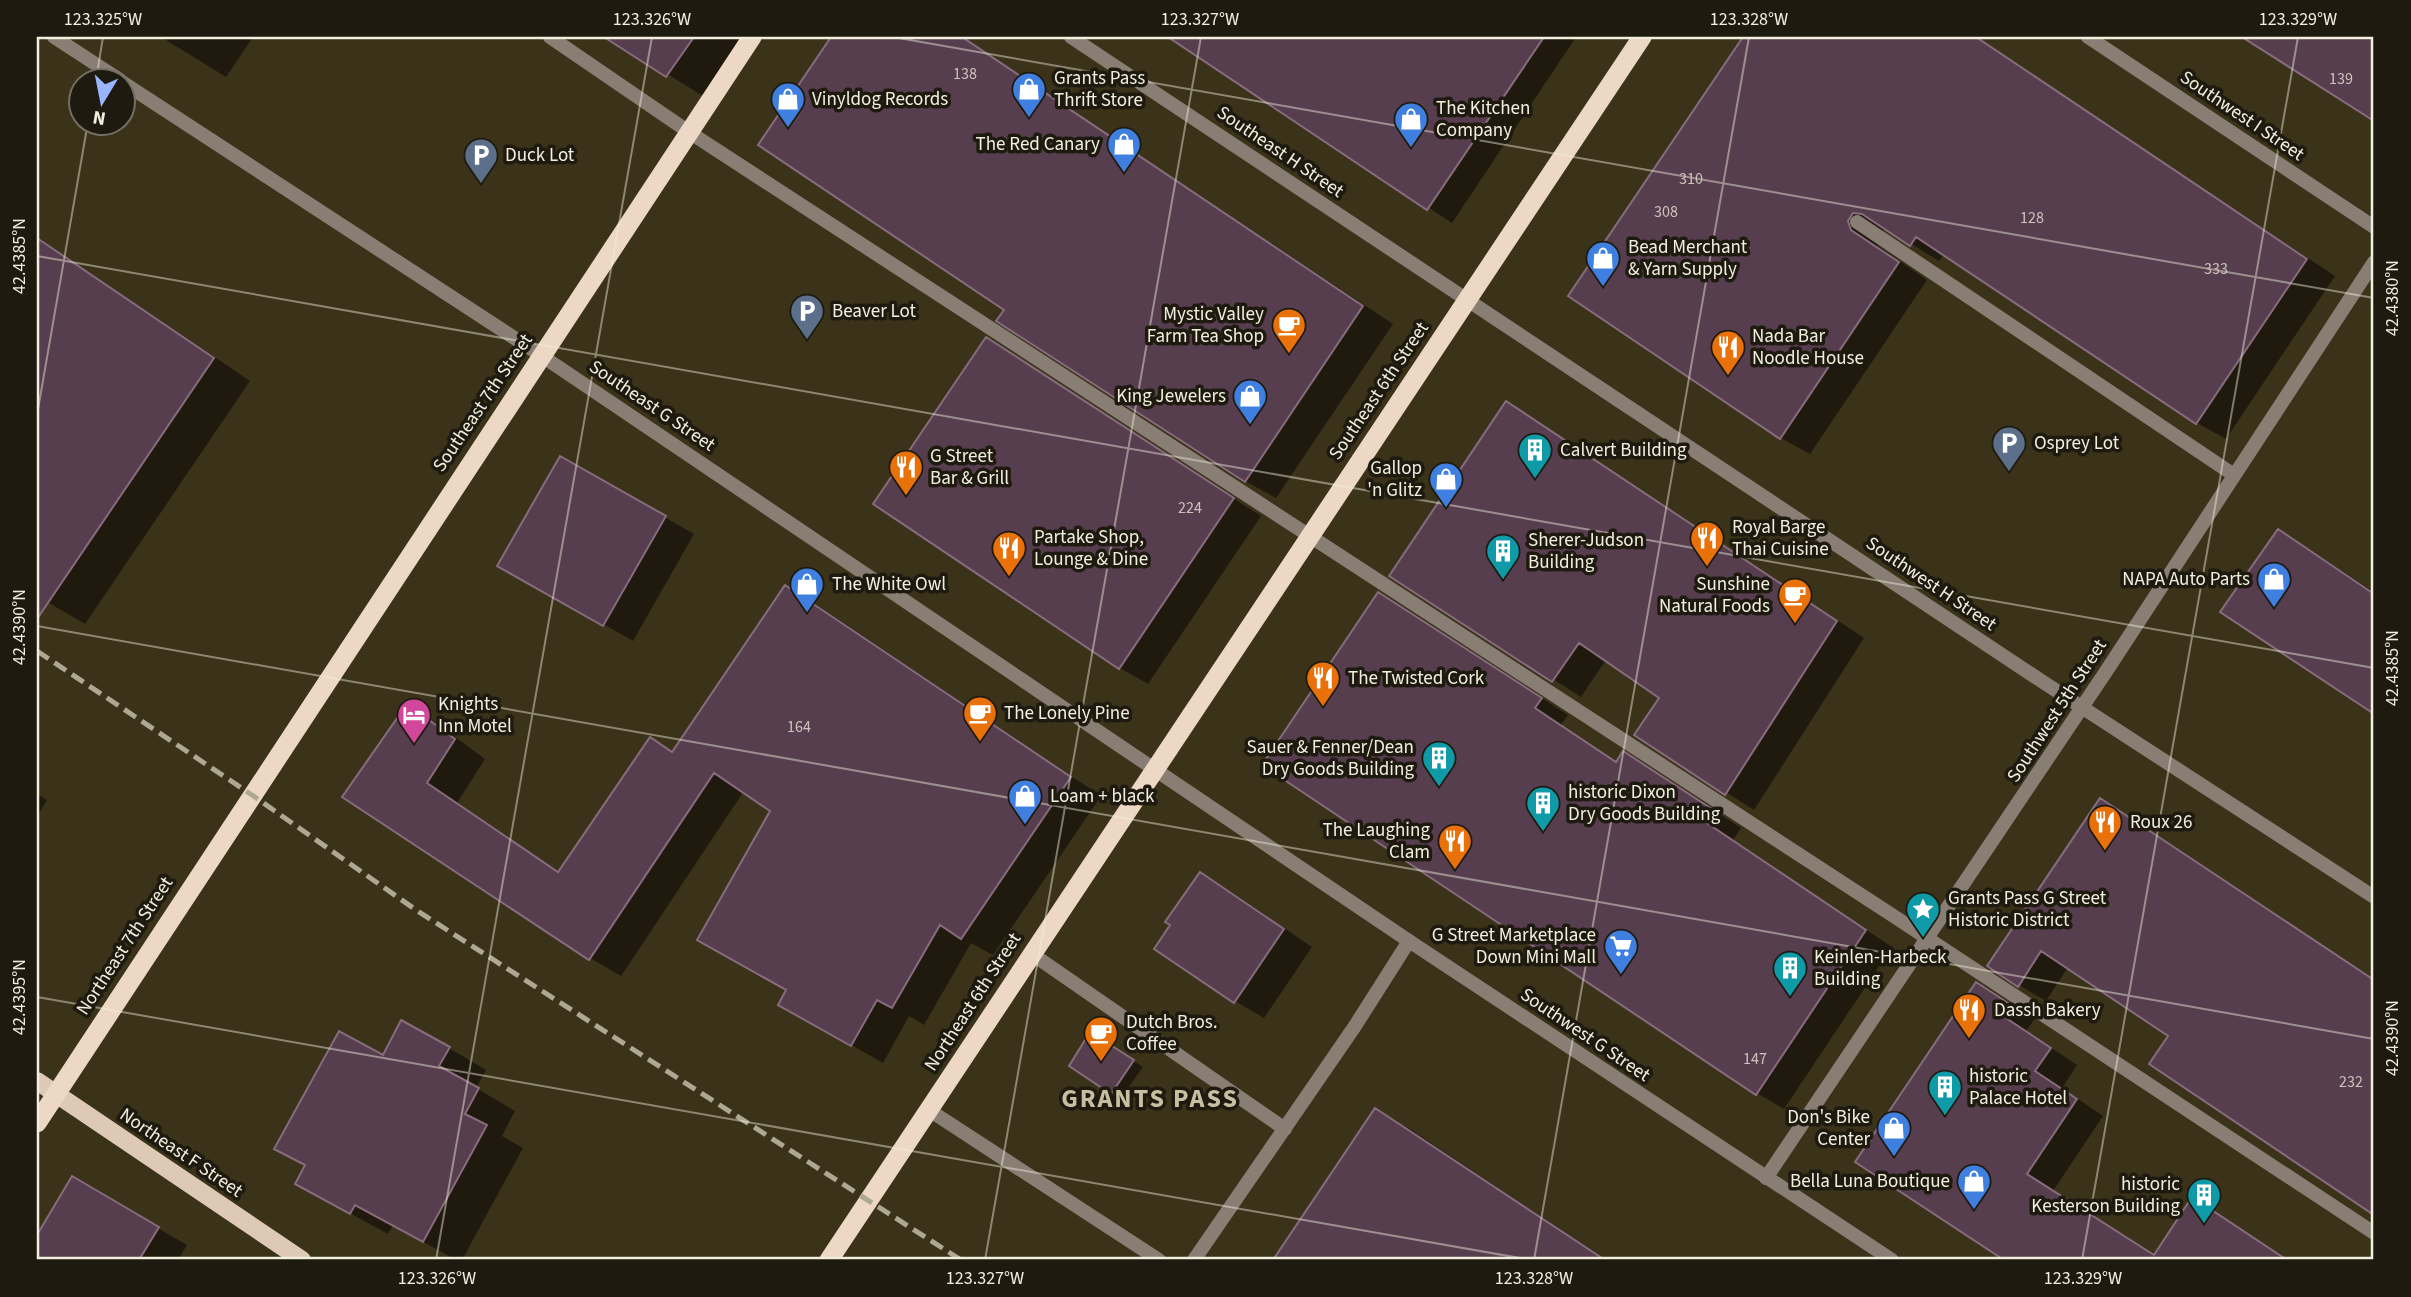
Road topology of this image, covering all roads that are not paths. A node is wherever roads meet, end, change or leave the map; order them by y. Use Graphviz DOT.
graph roads {
  1 [pos="54,37"];
  2 [pos="550,37"];
  3 [pos="752,37"];
  4 [pos="1071,37"];
  5 [pos="1642,37"];
  6 [pos="2088,37"];
  7 [pos="98,66"];
  8 [pos="136,91"];
  9 [pos="689,132"];
  10 [pos="1857,222"];
  11 [pos="2374,227"];
  12 [pos="2374,262"];
  13 [pos="1468,299"];
  14 [pos="542,356"];
  15 [pos="2234,475"];
  16 [pos="1309,537"];
  17 [pos="2082,707"];
  18 [pos="1154,769"];
  19 [pos="252,795"];
  20 [pos="2374,897"];
  21 [pos="1929,939"];
  22 [pos="1409,941"];
  23 [pos="1032,954"];
  24 [pos="37,1081"];
  25 [pos="56,1093"];
  26 [pos="929,1110"];
  27 [pos="37,1123"];
  28 [pos="1285,1129"];
  29 [pos="1766,1178"];
  30 [pos="2374,1233"];
  31 [pos="302,1260"];
  32 [pos="830,1260"];
  33 [pos="1159,1260"];
  34 [pos="1194,1260"];
  35 [pos="1892,1260"];
  1 -- 7 [label="street, Southeast G Street"];
  2 -- 9 [label="street"];
  3 -- 9 [label="highway, Southeast 7th Street"];
  4 -- 13 [label="street, Southeast H Street"];
  5 -- 13 [label="highway, Southeast 6th Street"];
  6 -- 11 [label="street, Southwest I Street"];
  8 -- 14 [label="street, Southeast G Street"];
  9 -- 14 [label="highway, Southeast 7th Street"];
  9 -- 16 [label="street"];
  10 -- 15 [label="street"];
  12 -- 15 [label="street, Southwest 5th Street"];
  13 -- 16 [label="highway, Southeast 6th Street"];
  13 -- 17 [label="street, Southwest H Street"];
  14 -- 18 [label="street, Southeast G Street"];
  14 -- 19 [label="highway, Southeast 7th Street"];
  15 -- 17 [label="street, Southwest 5th Street"];
  16 -- 18 [label="highway, Southeast 6th Street"];
  16 -- 21 [label="street"];
  17 -- 20 [label="street, Southwest H Street"];
  17 -- 21 [label="street, Southwest 5th Street"];
  18 -- 22 [label="street, Southwest G Street"];
  18 -- 23 [label="highway, Northeast 6th Street"];
  19 -- 25 [label="highway, Northeast 7th Street"];
  21 -- 29 [label="street, Southwest 5th Street"];
  21 -- 30 [label="street"];
  22 -- 28 [label="street"];
  22 -- 29 [label="street, Southwest G Street"];
  23 -- 26 [label="highway, Northeast 6th Street"];
  23 -- 28 [label="street"];
  24 -- 25 [label="main road, Northeast F Street"];
  25 -- 27 [label="highway, Northeast 7th Street"];
  25 -- 31 [label="main road, Northeast F Street"];
  26 -- 32 [label="highway, Northeast 6th Street"];
  26 -- 33 [label="street"];
  28 -- 34 [label="street"];
  29 -- 35 [label="street, Southwest G Street"];
}
